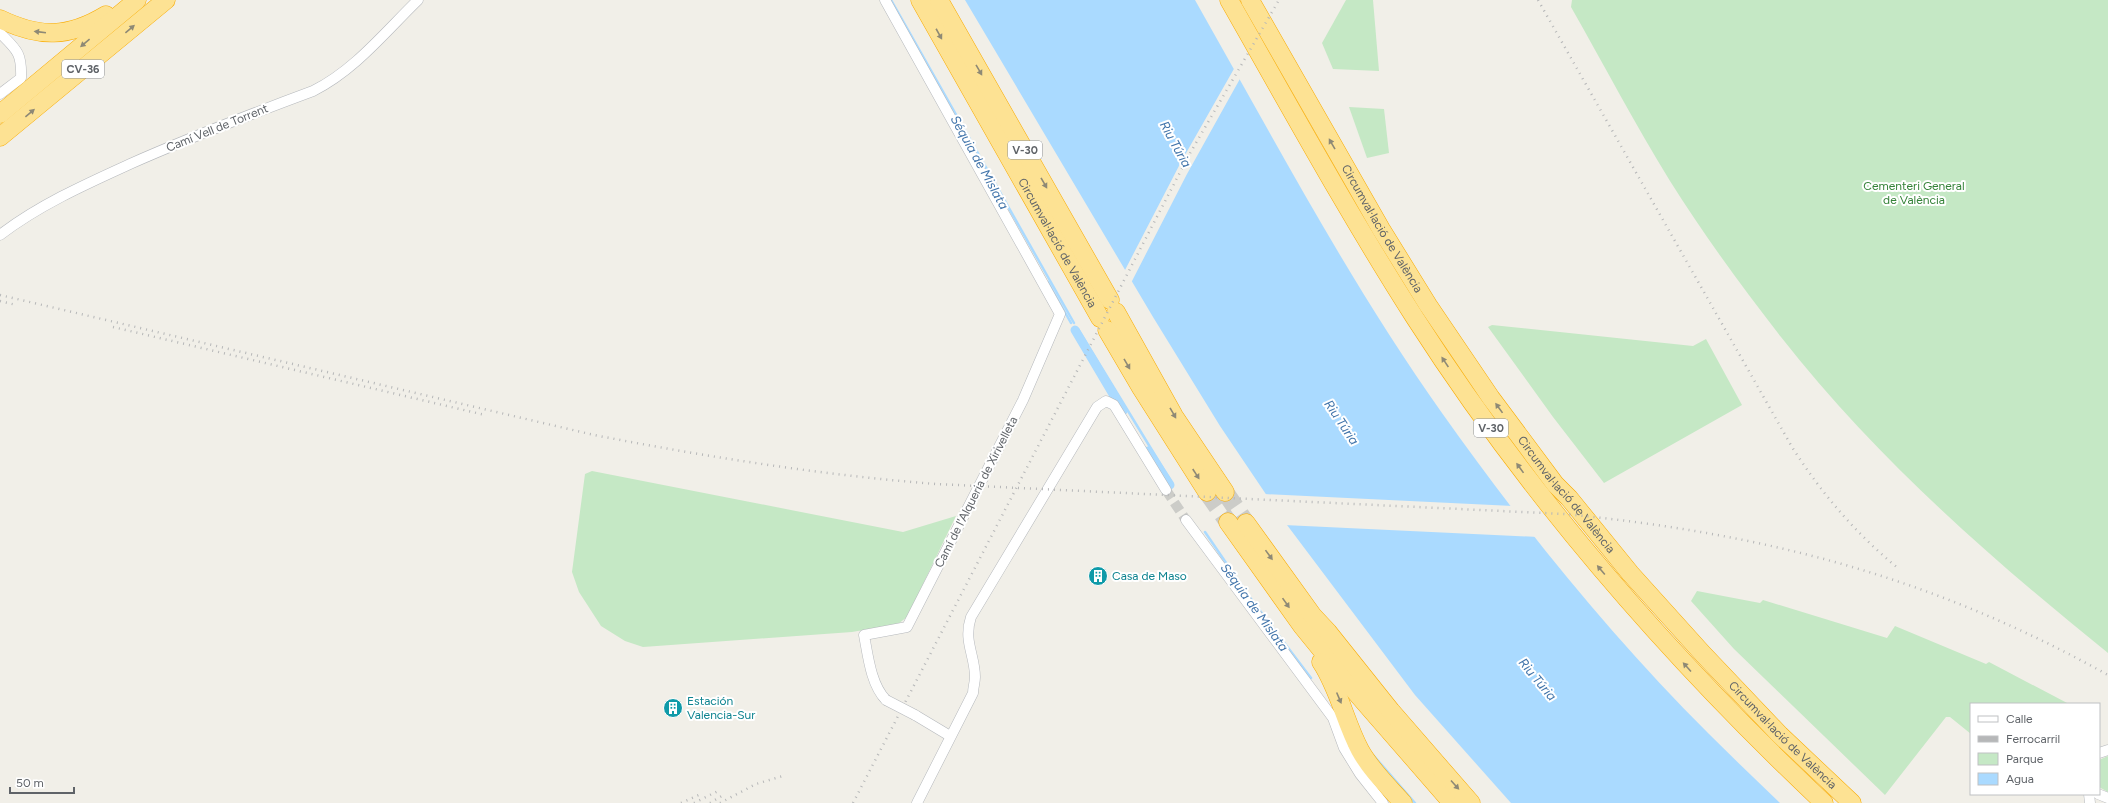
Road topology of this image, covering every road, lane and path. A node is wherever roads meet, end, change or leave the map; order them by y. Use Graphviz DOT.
graph roads {
  1 [pos="125,0"];
  2 [pos="137,0"];
  3 [pos="166,0"];
  4 [pos="418,0"];
  5 [pos="885,0"];
  6 [pos="920,0"];
  7 [pos="939,0"];
  8 [pos="1229,0"];
  9 [pos="1250,0"];
  10 [pos="0,19"];
  11 [pos="0,33"];
  12 [pos="0,94"];
  13 [pos="0,114"];
  14 [pos="0,137"];
  15 [pos="0,235"];
  16 [pos="1555,484"];
  17 [pos="1166,490"];
  18 [pos="1207,492"];
  19 [pos="1225,492"];
  20 [pos="1186,520"];
  21 [pos="1228,522"];
  22 [pos="1246,523"];
  23 [pos="1308,621"];
  24 [pos="950,736"];
  25 [pos="917,803"];
  26 [pos="1383,803"];
  27 [pos="1403,803"];
  28 [pos="1452,803"];
  29 [pos="1470,803"];
  30 [pos="1824,803"];
  31 [pos="1833,803"];
  32 [pos="1852,803"];
  1 -- 10 [label="highway, one-way"];
  2 -- 13 [label="highway, CV-36, one-way"];
  14 -- 3 [label="highway, CV-36, one-way"];
  4 -- 15 [label="street, Camí Vell de Torrent"];
  5 -- 24 [label="street, Camí de l'Alqueria de Xirivelleta, bridge"];
  6 -- 18 [label="highway, Circumval·lació de València / V-30, one-way"];
  7 -- 19 [label="highway, Circumval·lació de València / V-30, one-way"];
  30 -- 8 [label="highway, Circumval·lació de València / V-30, one-way"];
  16 -- 9 [label="highway, Circumval·lació de València / V-30, one-way"];
  11 -- 12 [label="street"];
  16 -- 31 [label="highway"];
  16 -- 32 [label="highway, Circumval·lació de València / V-30"];
  17 -- 24 [label="street"];
  20 -- 26 [label="street"];
  21 -- 23 [label="highway, one-way"];
  22 -- 23 [label="highway, one-way"];
  23 -- 27 [label="highway, one-way"];
  23 -- 28 [label="highway"];
  23 -- 29 [label="highway, one-way"];
  24 -- 25 [label="street"];
}
